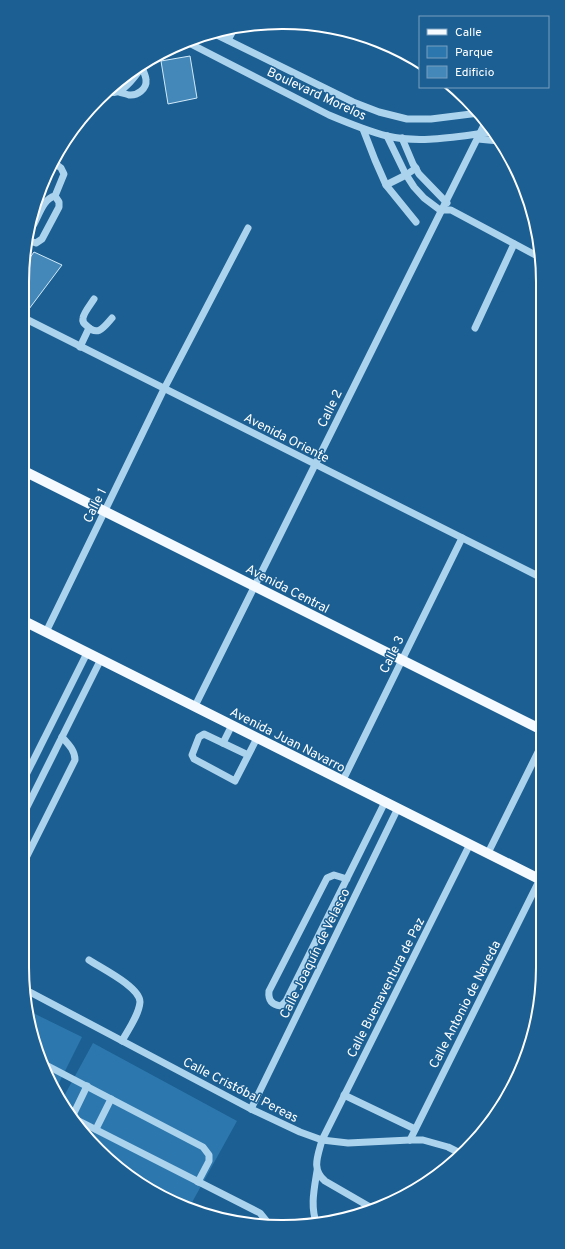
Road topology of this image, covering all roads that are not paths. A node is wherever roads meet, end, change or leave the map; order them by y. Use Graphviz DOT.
graph roads {
  1 [pos="231,35"];
  2 [pos="221,37"];
  3 [pos="228,40"];
  4 [pos="193,45"];
  5 [pos="143,71"];
  6 [pos="133,78"];
  7 [pos="119,92"];
  8 [pos="114,93"];
  9 [pos="472,114"];
  10 [pos="483,127"];
  11 [pos="363,129"];
  12 [pos="488,134"];
  13 [pos="387,136"];
  14 [pos="479,136"];
  15 [pos="402,138"];
  16 [pos="492,140"];
  17 [pos="58,165"];
  18 [pos="416,168"];
  19 [pos="406,175"];
  20 [pos="386,185"];
  21 [pos="55,196"];
  22 [pos="445,201"];
  23 [pos="440,210"];
  24 [pos="451,210"];
  25 [pos="38,216"];
  26 [pos="416,222"];
  27 [pos="248,228"];
  28 [pos="32,242"];
  29 [pos="514,244"];
  30 [pos="534,255"];
  31 [pos="94,299"];
  32 [pos="112,318"];
  33 [pos="29,321"];
  34 [pos="88,328"];
  35 [pos="475,328"];
  36 [pos="80,347"];
  37 [pos="164,389"];
  38 [pos="315,465"];
  39 [pos="29,474"];
  40 [pos="104,511"];
  41 [pos="462,538"];
  42 [pos="536,575"];
  43 [pos="255,586"];
  44 [pos="29,624"];
  45 [pos="46,632"];
  46 [pos="87,653"];
  47 [pos="101,659"];
  48 [pos="401,660"];
  49 [pos="195,706"];
  50 [pos="232,725"];
  51 [pos="536,727"];
  52 [pos="62,737"];
  53 [pos="257,738"];
  54 [pos="223,743"];
  55 [pos="248,755"];
  56 [pos="536,756"];
  57 [pos="29,768"];
  58 [pos="342,780"];
  59 [pos="385,802"];
  60 [pos="29,803"];
  61 [pos="398,808"];
  62 [pos="470,844"];
  63 [pos="29,852"];
  64 [pos="488,853"];
  65 [pos="536,877"];
  66 [pos="347,879"];
  67 [pos="536,890"];
  68 [pos="89,960"];
  69 [pos="31,992"];
  70 [pos="122,1041"];
  71 [pos="49,1067"];
  72 [pos="87,1086"];
  73 [pos="344,1095"];
  74 [pos="111,1099"];
  75 [pos="251,1109"];
  76 [pos="75,1111"];
  77 [pos="82,1122"];
  78 [pos="96,1129"];
  79 [pos="415,1129"];
  80 [pos="322,1140"];
  81 [pos="410,1140"];
  82 [pos="456,1151"];
  83 [pos="317,1171"];
  84 [pos="198,1182"];
  85 [pos="368,1206"];
  86 [pos="314,1218"];
  87 [pos="265,1219"];
  1 -- 3 [label="street"];
  2 -- 3 [label="street, Boulevard Morelos"];
  3 -- 9 [label="street, Boulevard Morelos"];
  4 -- 11 [label="street, Boulevard Morelos"];
  5 -- 7 [label="street"];
  6 -- 7 [label="street"];
  7 -- 8 [label="street"];
  10 -- 14 [label="street, Calle 2"];
  11 -- 13 [label="street, Boulevard Morelos"];
  11 -- 20 [label="street"];
  12 -- 14 [label="street, Boulevard Morelos"];
  13 -- 15 [label="street, Boulevard Morelos"];
  13 -- 19 [label="street"];
  14 -- 15 [label="street, Boulevard Morelos"];
  14 -- 16 [label="street"];
  14 -- 22 [label="street, Calle 2"];
  15 -- 18 [label="street"];
  17 -- 21 [label="street"];
  18 -- 19 [label="street"];
  18 -- 22 [label="street"];
  19 -- 20 [label="street"];
  19 -- 23 [label="street"];
  20 -- 26 [label="street"];
  21 -- 25 [label="street"];
  21 -- 28 [label="street"];
  22 -- 23 [label="street, Calle 2"];
  22 -- 24 [label="street"];
  23 -- 24 [label="street"];
  23 -- 38 [label="street, Calle 2"];
  24 -- 29 [label="street"];
  27 -- 37 [label="street, Calle 1"];
  29 -- 30 [label="street"];
  29 -- 35 [label="street"];
  31 -- 34 [label="street"];
  32 -- 34 [label="street"];
  33 -- 36 [label="street, Avenida Oriente"];
  34 -- 36 [label="street"];
  36 -- 37 [label="street, Avenida Oriente"];
  37 -- 38 [label="street, Avenida Oriente"];
  37 -- 40 [label="street, Calle 1"];
  38 -- 41 [label="street, Avenida Oriente"];
  38 -- 43 [label="street, Calle 2"];
  39 -- 40 [label="main road, Avenida Central"];
  40 -- 43 [label="main road, Avenida Central"];
  40 -- 45 [label="street, Calle 1"];
  41 -- 42 [label="street, Avenida Oriente"];
  41 -- 48 [label="street, Calle 3"];
  43 -- 48 [label="main road, Avenida Central"];
  43 -- 49 [label="street, Calle 2"];
  44 -- 45 [label="main road, Avenida Juan Navarro"];
  45 -- 46 [label="main road, Avenida Juan Navarro"];
  46 -- 47 [label="main road, Avenida Juan Navarro"];
  46 -- 57 [label="street"];
  47 -- 49 [label="main road, Avenida Juan Navarro"];
  47 -- 52 [label="street"];
  48 -- 51 [label="main road, Avenida Central"];
  48 -- 58 [label="street, Calle 3"];
  49 -- 50 [label="main road, Avenida Juan Navarro"];
  50 -- 53 [label="main road, Avenida Juan Navarro"];
  50 -- 54 [label="street"];
  52 -- 60 [label="street"];
  52 -- 63 [label="street"];
  53 -- 55 [label="street"];
  53 -- 58 [label="main road, Avenida Juan Navarro"];
  54 -- 55 [label="street"];
  54 -- 55 [label="street"];
  56 -- 64 [label="street"];
  58 -- 59 [label="main road, Avenida Juan Navarro"];
  59 -- 61 [label="main road, Avenida Juan Navarro"];
  59 -- 66 [label="street"];
  61 -- 62 [label="main road, Avenida Juan Navarro"];
  61 -- 75 [label="street, Calle Joaquín de Velasco"];
  62 -- 64 [label="main road, Avenida Juan Navarro"];
  62 -- 73 [label="street, Calle Buenaventura de Paz"];
  64 -- 65 [label="main road, Avenida Juan Navarro"];
  66 -- 66 [label="street"];
  67 -- 79 [label="street, Calle Antonio de Naveda"];
  68 -- 70 [label="street"];
  69 -- 70 [label="street, Calle Cristóbal Pereas"];
  70 -- 75 [label="street, Calle Cristóbal Pereas"];
  71 -- 72 [label="street"];
  72 -- 74 [label="street"];
  72 -- 76 [label="street"];
  73 -- 79 [label="street"];
  73 -- 80 [label="street, Calle Buenaventura de Paz"];
  74 -- 78 [label="street"];
  74 -- 84 [label="street"];
  75 -- 80 [label="street, Calle Cristóbal Pereas"];
  77 -- 78 [label="street"];
  78 -- 84 [label="street"];
  79 -- 81 [label="street, Calle Antonio de Naveda"];
  80 -- 81 [label="street, Calle Cristóbal Pereas"];
  80 -- 83 [label="street, Calle Buenaventura de Paz"];
  81 -- 82 [label="street, Calle Cristóbal Pereas"];
  83 -- 85 [label="street"];
  83 -- 86 [label="street, Calle Buenaventura de Paz"];
  84 -- 87 [label="street"];
}
